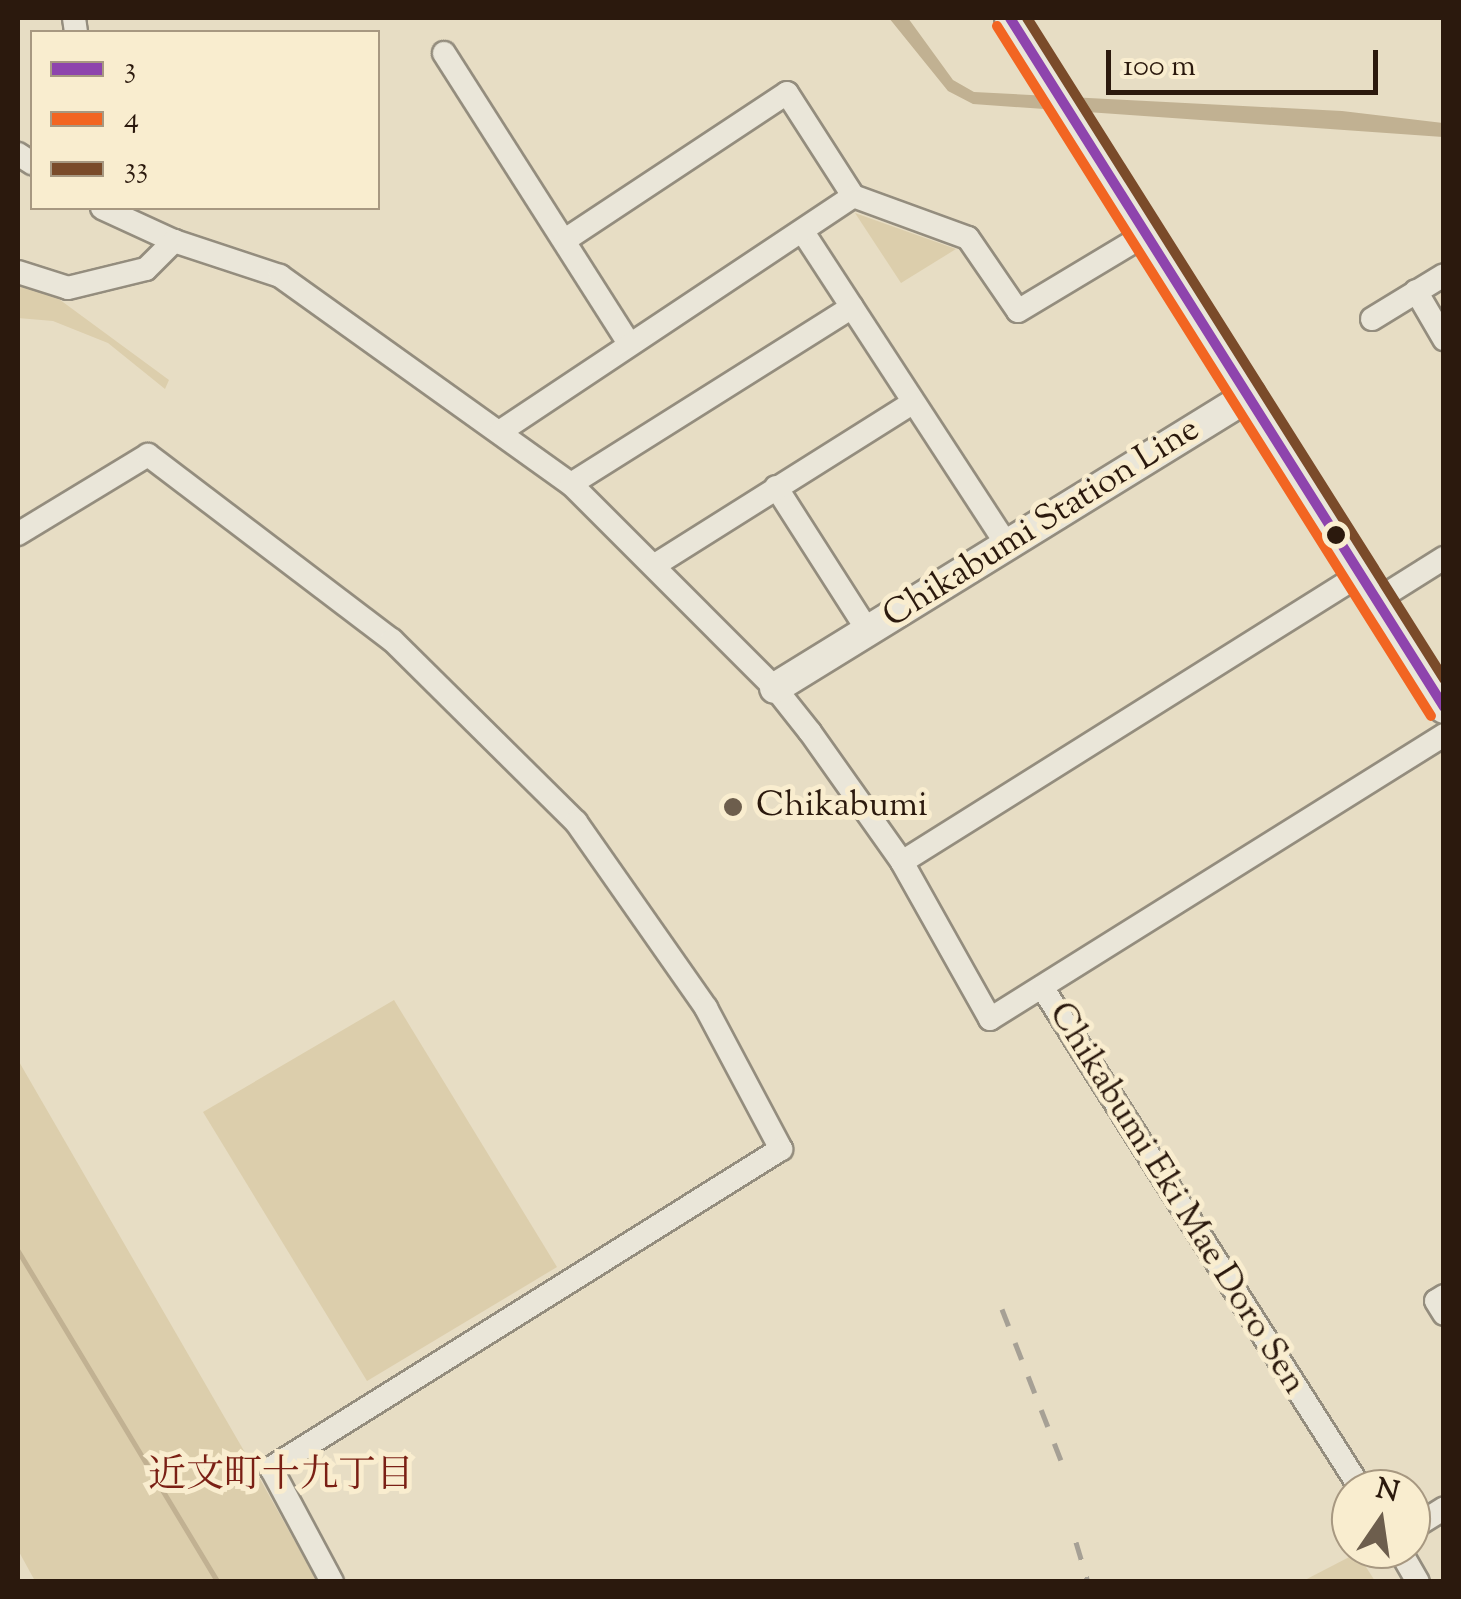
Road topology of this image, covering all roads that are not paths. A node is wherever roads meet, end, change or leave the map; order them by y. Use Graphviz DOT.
graph roads {
  1 [pos="1010,18"];
  2 [pos="444,53"];
  3 [pos="853,196"];
  4 [pos="108,210"];
  5 [pos="803,232"];
  6 [pos="1148,234"];
  7 [pos="566,240"];
  8 [pos="174,241"];
  9 [pos="18,272"];
  10 [pos="1444,275"];
  11 [pos="1416,291"];
  12 [pos="852,307"];
  13 [pos="1372,319"];
  14 [pos="1444,339"];
  15 [pos="628,342"];
  16 [pos="1250,394"];
  17 [pos="912,403"];
  18 [pos="500,431"];
  19 [pos="571,484"];
  20 [pos="776,487"];
  21 [pos="18,534"];
  22 [pos="1007,545"];
  23 [pos="1444,558"];
  24 [pos="654,565"];
  25 [pos="1369,587"];
  26 [pos="868,631"];
  27 [pos="776,688"];
  28 [pos="1444,708"];
  29 [pos="1444,735"];
  30 [pos="902,862"];
  31 [pos="1042,987"];
  32 [pos="1444,1296"];
  33 [pos="1444,1314"];
  34 [pos="1348,1469"];
  35 [pos="332,1582"];
  1 -- 6 [label="main road"];
  2 -- 7 [label="street"];
  3 -- 5 [label="street"];
  3 -- 6 [label="street"];
  3 -- 7 [label="street"];
  4 -- 8 [label="street, Chikabumi Eki Mae Doro Sen"];
  5 -- 12 [label="street"];
  5 -- 15 [label="street"];
  6 -- 16 [label="main road"];
  7 -- 15 [label="street"];
  8 -- 9 [label="street"];
  8 -- 18 [label="street, Chikabumi Eki Mae Doro Sen"];
  10 -- 11 [label="street"];
  11 -- 13 [label="street"];
  11 -- 14 [label="street"];
  12 -- 17 [label="street"];
  12 -- 19 [label="street"];
  15 -- 18 [label="street"];
  16 -- 22 [label="main road, Chikabumi Station Line"];
  16 -- 25 [label="main road"];
  17 -- 20 [label="street"];
  17 -- 22 [label="street"];
  18 -- 19 [label="street, Chikabumi Eki Mae Doro Sen"];
  19 -- 24 [label="street, Chikabumi Eki Mae Doro Sen"];
  20 -- 24 [label="street"];
  20 -- 26 [label="street"];
  21 -- 35 [label="street"];
  22 -- 26 [label="main road, Chikabumi Station Line"];
  23 -- 25 [label="street"];
  24 -- 27 [label="street, Chikabumi Eki Mae Doro Sen"];
  25 -- 28 [label="main road"];
  25 -- 30 [label="street"];
  26 -- 27 [label="main road, Chikabumi Station Line"];
  27 -- 30 [label="street, Chikabumi Eki Mae Doro Sen"];
  29 -- 31 [label="street"];
  30 -- 31 [label="street, Chikabumi Eki Mae Doro Sen"];
  31 -- 34 [label="street, Chikabumi Eki Mae Doro Sen"];
  32 -- 33 [label="street"];
}
